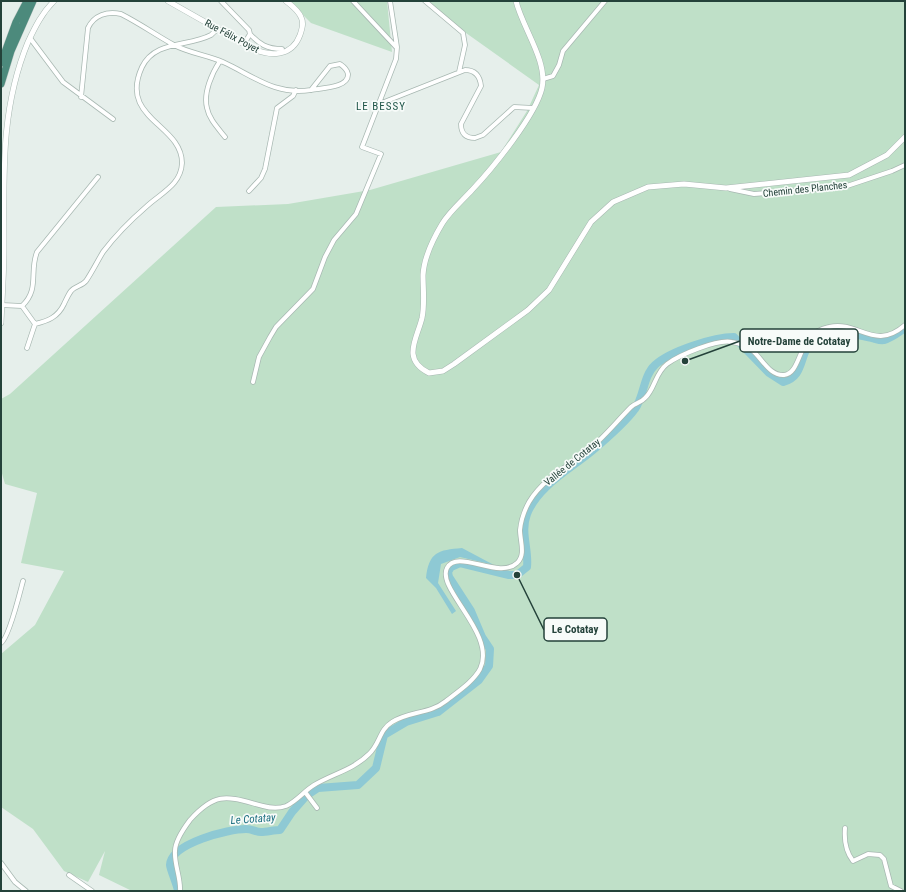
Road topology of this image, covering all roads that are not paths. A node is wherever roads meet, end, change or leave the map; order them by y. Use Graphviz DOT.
graph roads {
  1 [pos="27,1"];
  2 [pos="33,1"];
  3 [pos="54,1"];
  4 [pos="168,1"];
  5 [pos="221,1"];
  6 [pos="286,1"];
  7 [pos="353,1"];
  8 [pos="390,1"];
  9 [pos="424,1"];
  10 [pos="516,1"];
  11 [pos="605,1"];
  12 [pos="218,29"];
  13 [pos="249,32"];
  14 [pos="30,38"];
  15 [pos="244,44"];
  16 [pos="175,46"];
  17 [pos="397,47"];
  18 [pos="282,49"];
  19 [pos="220,61"];
  20 [pos="1,63"];
  21 [pos="459,72"];
  22 [pos="543,79"];
  23 [pos="1,84"];
  24 [pos="296,90"];
  25 [pos="311,90"];
  26 [pos="81,97"];
  27 [pos="379,104"];
  28 [pos="533,108"];
  29 [pos="113,119"];
  30 [pos="225,137"];
  31 [pos="905,137"];
  32 [pos="905,165"];
  33 [pos="98,178"];
  34 [pos="726,188"];
  35 [pos="249,191"];
  36 [pos="2,304"];
  37 [pos="22,306"];
  38 [pos="1,323"];
  39 [pos="35,324"];
  40 [pos="905,325"];
  41 [pos="27,348"];
  42 [pos="254,382"];
  43 [pos="23,581"];
  44 [pos="1,643"];
  45 [pos="305,792"];
  46 [pos="317,808"];
  47 [pos="845,828"];
  48 [pos="1,863"];
  49 [pos="69,875"];
  50 [pos="26,891"];
  51 [pos="92,891"];
  52 [pos="180,891"];
  53 [pos="901,891"];
  1 -- 20 [label="highway"];
  2 -- 23 [label="highway"];
  3 -- 14 [label="street"];
  4 -- 12 [label="street, Rue Félix Poyet"];
  5 -- 13 [label="street"];
  6 -- 15 [label="street, Rue Félix Poyet"];
  7 -- 17 [label="street"];
  8 -- 17 [label="street"];
  9 -- 21 [label="street"];
  10 -- 22 [label="street"];
  11 -- 22 [label="street"];
  12 -- 15 [label="street, Rue Félix Poyet"];
  12 -- 16 [label="street"];
  13 -- 15 [label="street"];
  13 -- 18 [label="street"];
  14 -- 26 [label="street"];
  14 -- 36 [label="street"];
  16 -- 19 [label="street"];
  16 -- 26 [label="street"];
  16 -- 39 [label="street"];
  17 -- 27 [label="street"];
  19 -- 24 [label="street"];
  19 -- 30 [label="street"];
  21 -- 27 [label="street"];
  21 -- 28 [label="street"];
  22 -- 28 [label="street"];
  24 -- 25 [label="street"];
  24 -- 35 [label="street"];
  25 -- 25 [label="street"];
  26 -- 29 [label="street"];
  27 -- 42 [label="street"];
  28 -- 34 [label="street"];
  31 -- 34 [label="street"];
  32 -- 34 [label="street, Chemin des Planches"];
  33 -- 37 [label="street"];
  36 -- 37 [label="street"];
  36 -- 38 [label="street"];
  37 -- 39 [label="street"];
  39 -- 41 [label="street"];
  40 -- 45 [label="street, Vallée de Cotatay"];
  43 -- 44 [label="street"];
  45 -- 46 [label="street"];
  45 -- 52 [label="street, Vallée de Cotatay"];
  47 -- 53 [label="street"];
  48 -- 50 [label="street"];
  49 -- 51 [label="street"];
}
